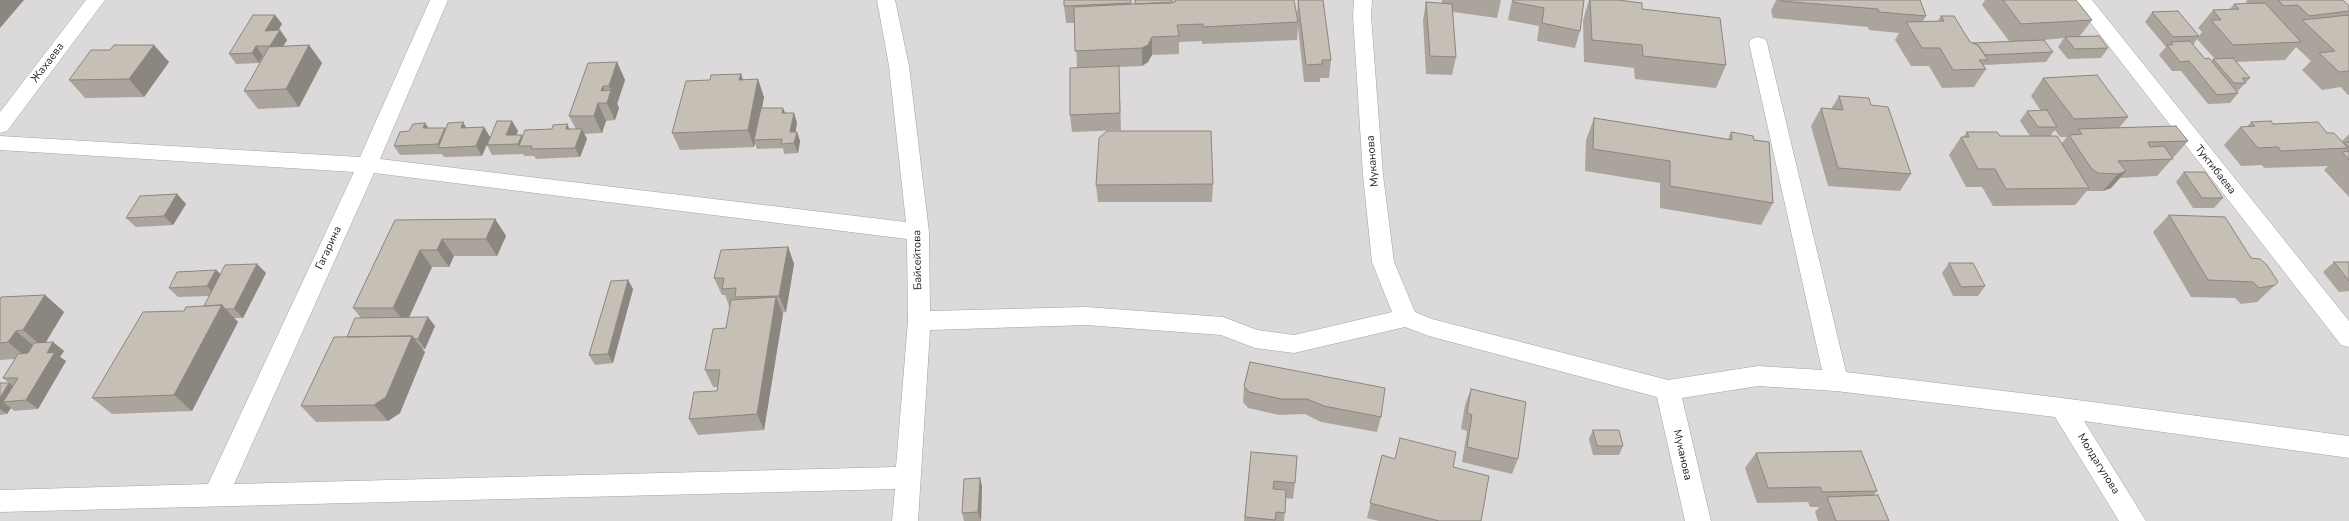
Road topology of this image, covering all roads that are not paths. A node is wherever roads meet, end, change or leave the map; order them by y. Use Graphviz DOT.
graph roads {
  1 [pos="96,0"];
  2 [pos="439,0"];
  3 [pos="886,0"];
  4 [pos="1363,0"];
  5 [pos="2082,0"];
  6 [pos="1758,43"];
  7 [pos="0,126"];
  8 [pos="0,144"];
  9 [pos="367,165"];
  10 [pos="918,232"];
  11 [pos="1406,318"];
  12 [pos="919,321"];
  13 [pos="2349,338"];
  14 [pos="1836,381"];
  15 [pos="1668,390"];
  16 [pos="2062,408"];
  17 [pos="2349,448"];
  18 [pos="908,478"];
  19 [pos="216,494"];
  20 [pos="0,500"];
  21 [pos="905,521"];
  22 [pos="1698,521"];
  23 [pos="2133,521"];
  1 -- 7 [label="street, Жахаева"];
  2 -- 9 [label="street, Гагарина"];
  3 -- 10 [label="street, Байсейтова"];
  4 -- 11 [label="street, Муканова"];
  5 -- 13 [label="street, Туктибаева"];
  6 -- 14 [label="street"];
  8 -- 9 [label="street"];
  9 -- 10 [label="street"];
  9 -- 19 [label="street, Гагарина"];
  10 -- 12 [label="street, Байсейтова"];
  11 -- 12 [label="street"];
  11 -- 15 [label="street"];
  12 -- 18 [label="street, Байсейтова"];
  14 -- 15 [label="street"];
  14 -- 16 [label="street"];
  15 -- 22 [label="street, Муканова"];
  16 -- 17 [label="street"];
  16 -- 23 [label="street, Молдагулова"];
  18 -- 19 [label="street"];
  18 -- 21 [label="street, Байсейтова"];
  19 -- 20 [label="street"];
}
